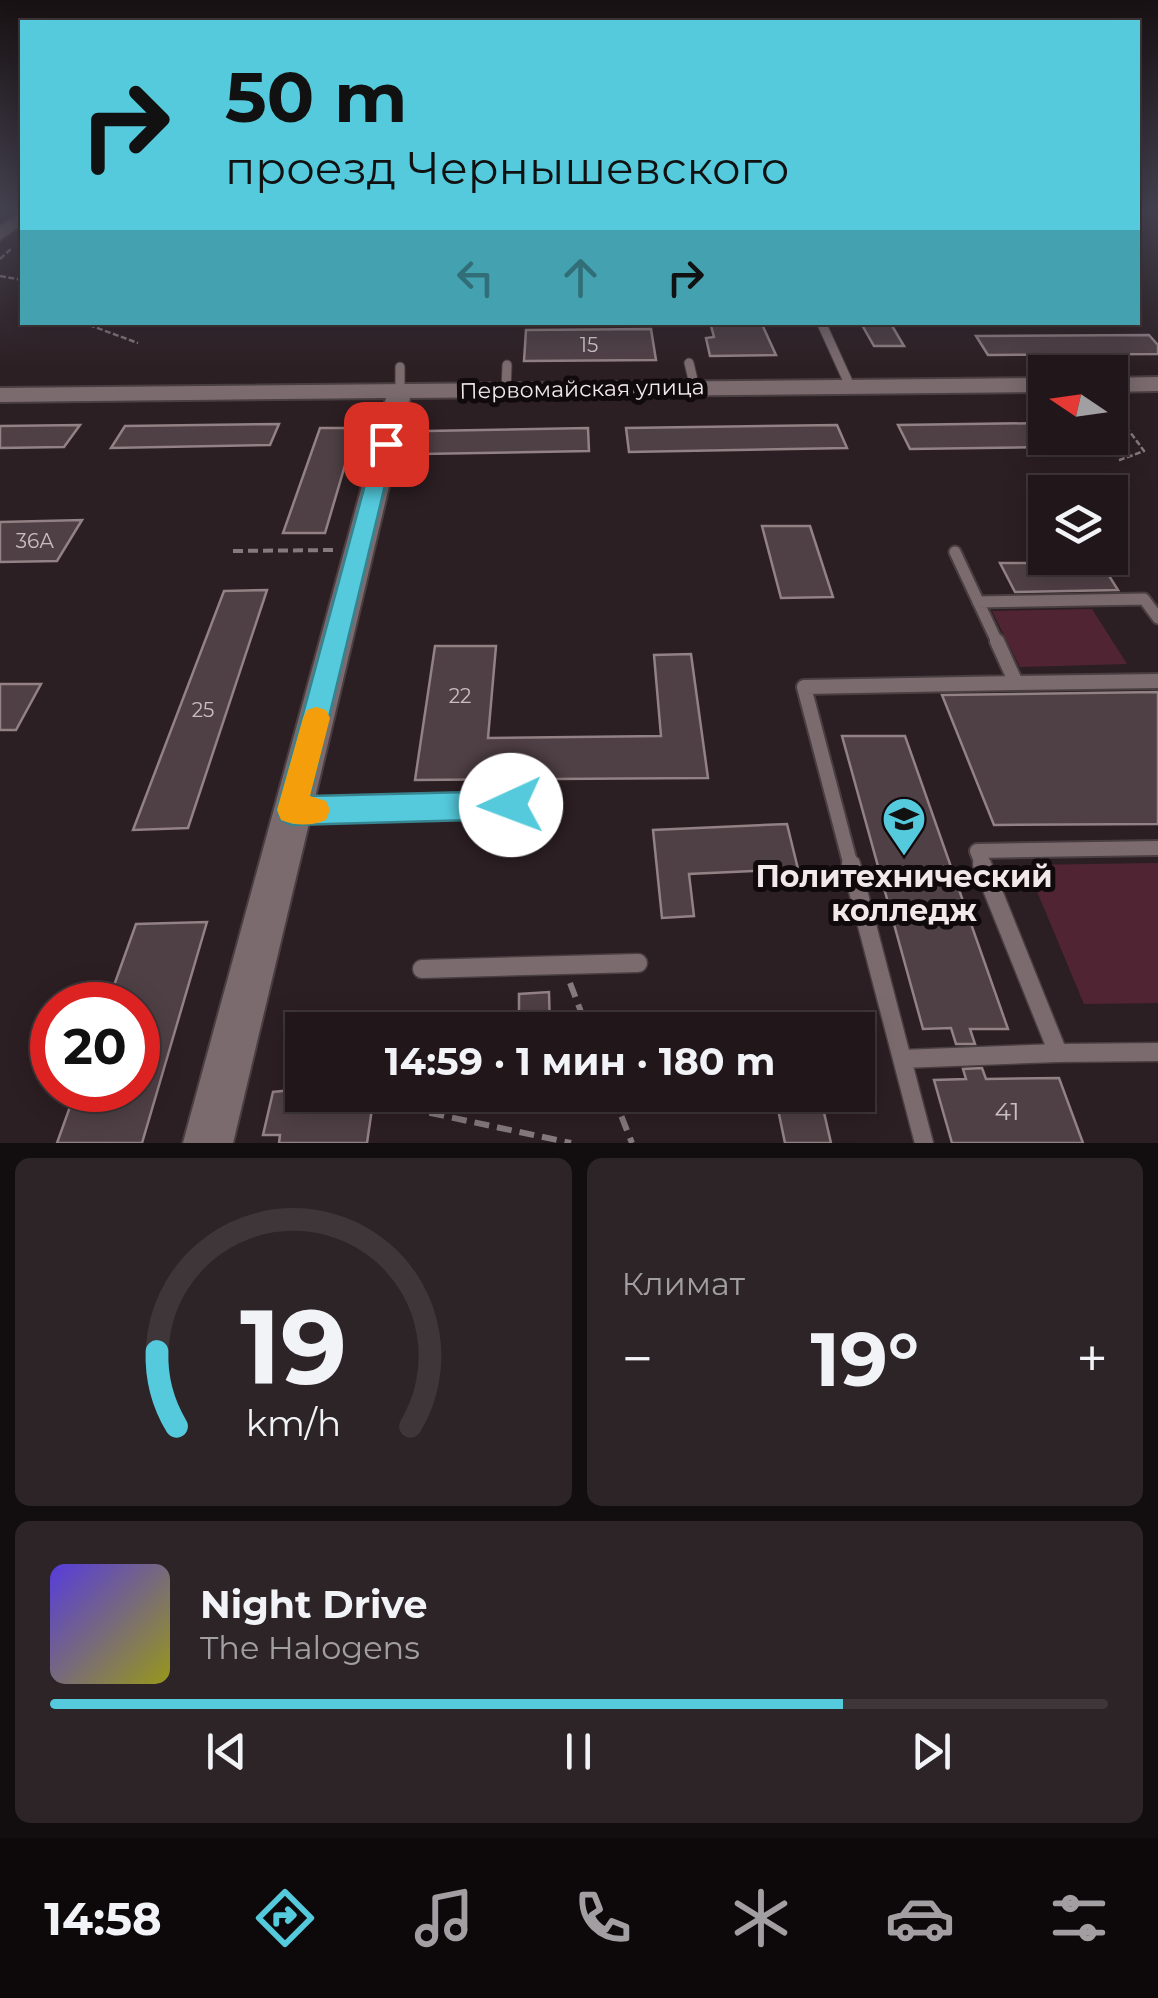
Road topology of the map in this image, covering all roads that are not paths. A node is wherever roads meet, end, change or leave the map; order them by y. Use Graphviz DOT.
graph roads {
  1 [pos="821,325"];
  2 [pos="689,364"];
  3 [pos="400,379"];
  4 [pos="1158,384"];
  5 [pos="1028,385"];
  6 [pos="1128,385"];
  7 [pos="850,386"];
  8 [pos="695,388"];
  9 [pos="0,395"];
  10 [pos="955,552"];
  11 [pos="978,602"];
  12 [pos="1158,618"];
  13 [pos="1158,681"];
  14 [pos="1016,683"];
  15 [pos="511,805"];
  16 [pos="292,810"];
  17 [pos="1158,848"];
  18 [pos="638,963"];
  19 [pos="422,969"];
  20 [pos="1158,1052"];
  21 [pos="1058,1054"];
  22 [pos="902,1060"];
  23 [pos="208,1143"];
  24 [pos="924,1143"];
  1 -- 7 [label="lane"];
  2 -- 8 [label="lane"];
  3 -- 8 [label="street, Первомайская улица"];
  3 -- 9 [label="street, Первомайская улица"];
  3 -- 16 [label="street"];
  4 -- 6 [label="street"];
  5 -- 7 [label="street, Первомайская улица"];
  7 -- 8 [label="street, Первомайская улица"];
  10 -- 11 [label="lane"];
  11 -- 12 [label="lane"];
  11 -- 14 [label="lane"];
  13 -- 14 [label="lane"];
  14 -- 22 [label="lane"];
  15 -- 16 [label="lane"];
  16 -- 23 [label="street"];
  17 -- 21 [label="lane"];
  18 -- 19 [label="lane"];
  20 -- 21 [label="lane"];
  21 -- 22 [label="lane"];
  22 -- 24 [label="lane"];
}
